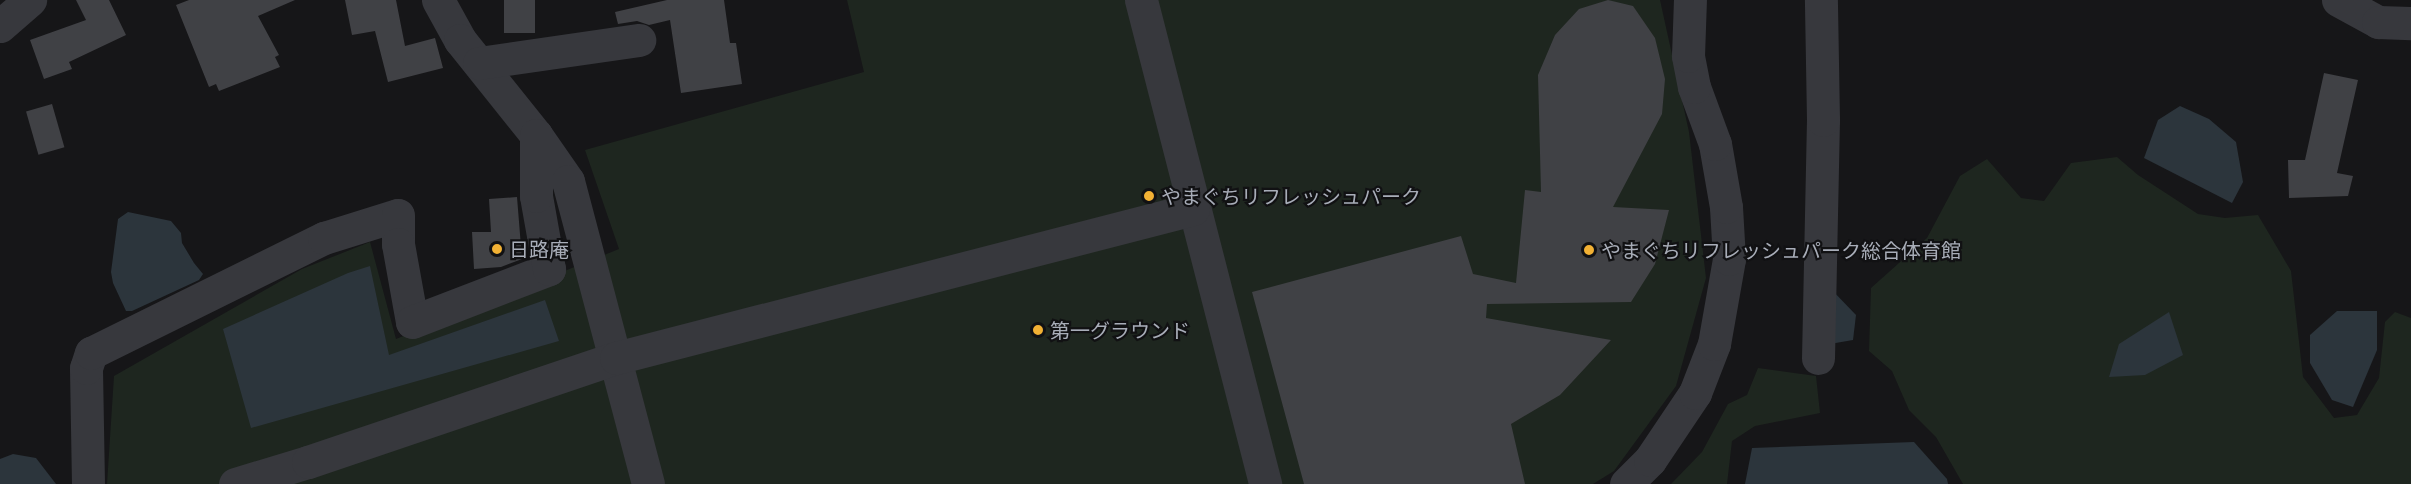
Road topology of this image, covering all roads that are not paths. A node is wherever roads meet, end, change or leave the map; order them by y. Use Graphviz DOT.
graph roads {
  1 [pos="30,0"];
  2 [pos="438,0"];
  3 [pos="1141,0"];
  4 [pos="1690,0"];
  5 [pos="1821,0"];
  6 [pos="2338,0"];
  7 [pos="2411,23"];
  8 [pos="0,26"];
  9 [pos="639,40"];
  10 [pos="478,63"];
  11 [pos="536,135"];
  12 [pos="1193,209"];
  13 [pos="615,358"];
  14 [pos="1818,358"];
  15 [pos="88,484"];
  16 [pos="235,484"];
  17 [pos="648,484"];
  18 [pos="1265,484"];
  19 [pos="1626,484"];
  1 -- 8 [label="street"];
  2 -- 10 [label="street"];
  3 -- 12 [label="street"];
  4 -- 19 [label="street"];
  5 -- 14 [label="street"];
  6 -- 7 [label="street"];
  9 -- 10 [label="street"];
  10 -- 11 [label="street"];
  11 -- 13 [label="street"];
  11 -- 15 [label="street"];
  12 -- 13 [label="street"];
  12 -- 18 [label="street"];
  13 -- 16 [label="street"];
  13 -- 17 [label="street"];
}
